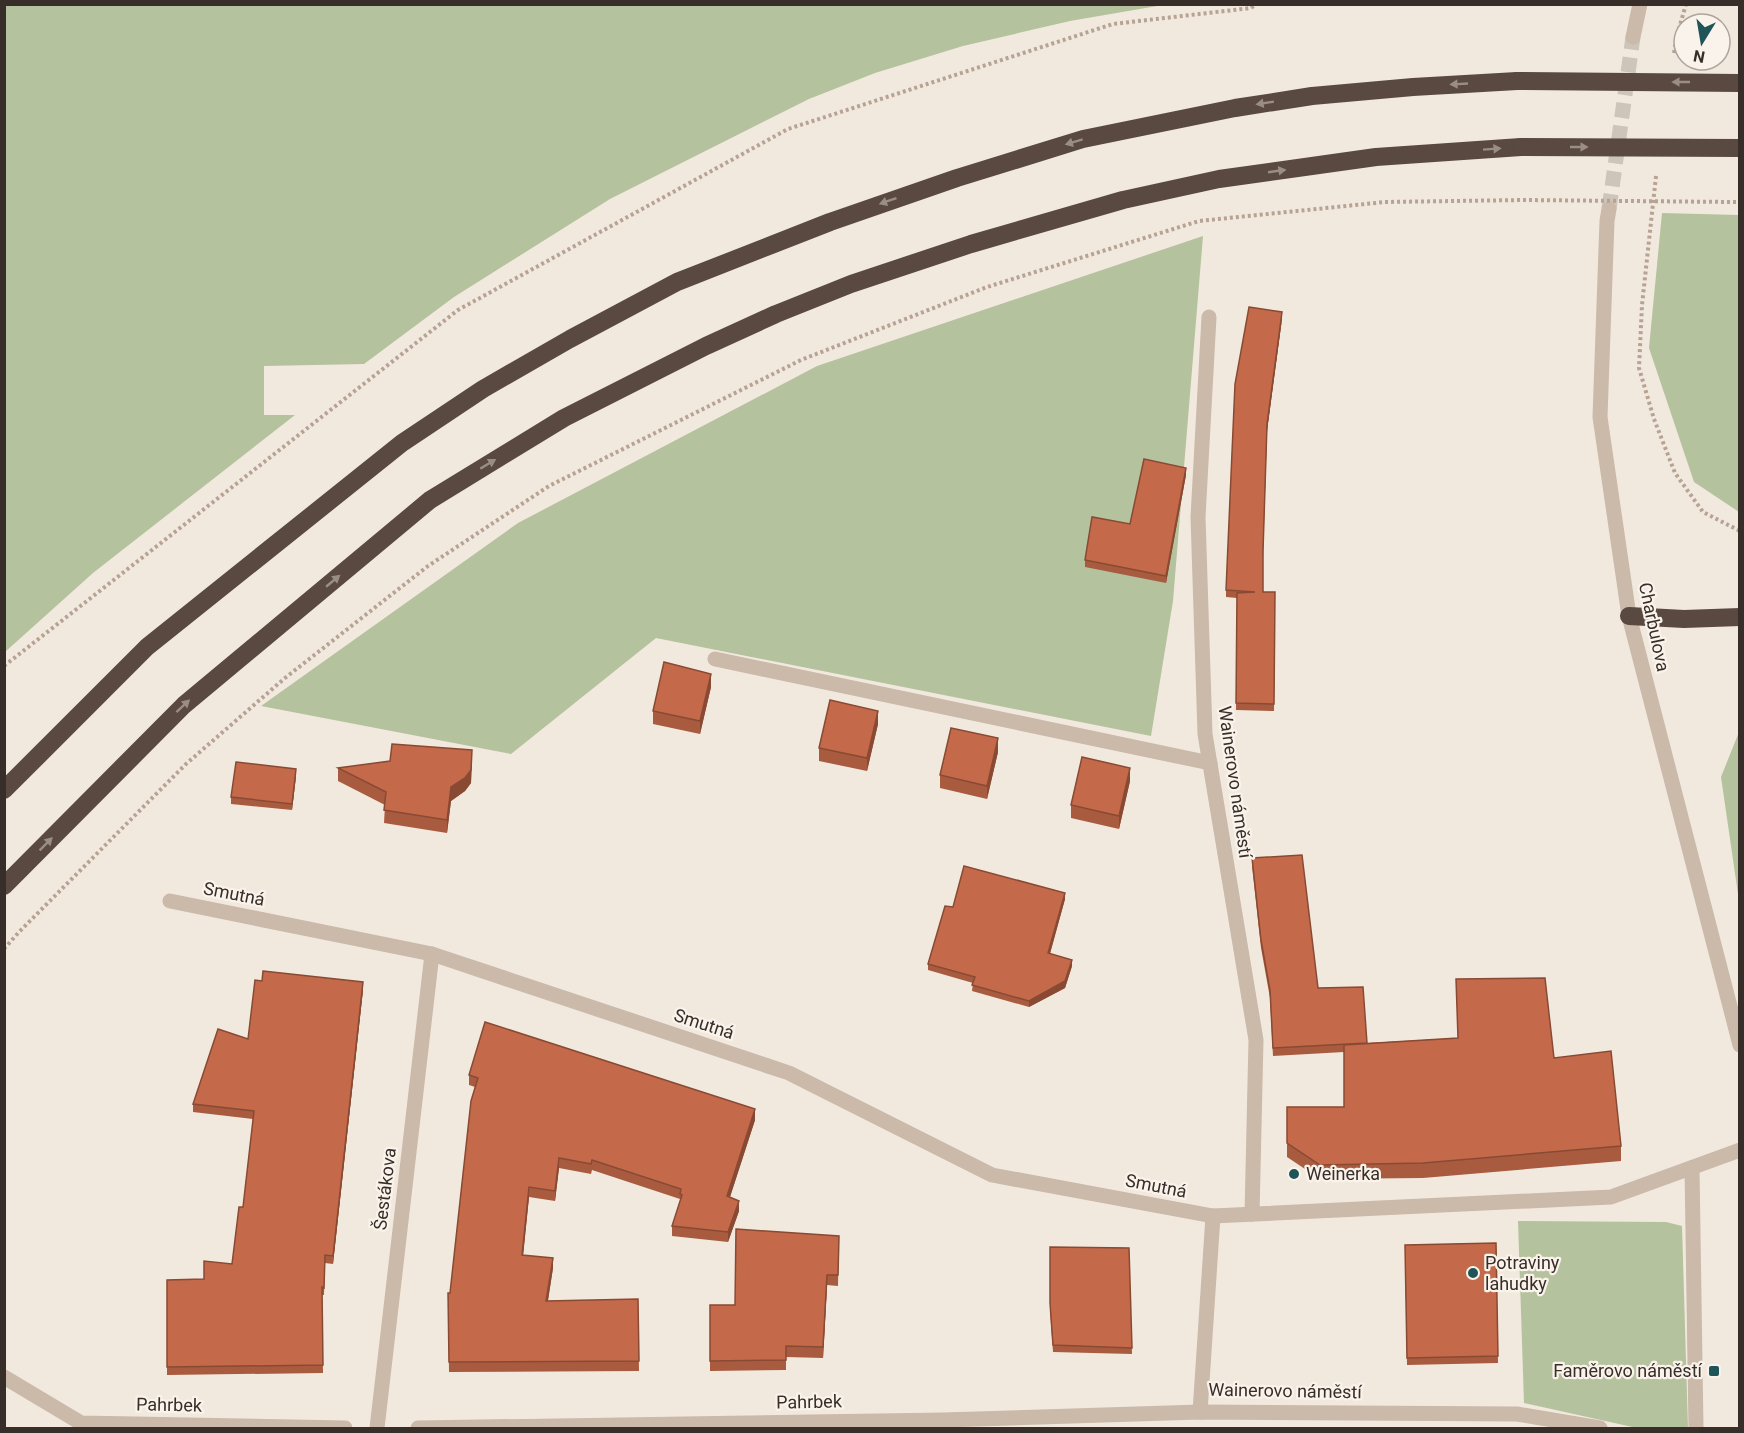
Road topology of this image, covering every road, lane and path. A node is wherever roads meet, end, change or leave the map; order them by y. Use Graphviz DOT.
graph roads {
  1 [pos="1256,4"];
  2 [pos="1640,4"];
  3 [pos="1633,37"];
  4 [pos="1740,83"];
  5 [pos="1740,148"];
  6 [pos="1656,175"];
  7 [pos="1740,202"];
  8 [pos="1610,209"];
  9 [pos="1209,317"];
  10 [pos="1740,531"];
  11 [pos="1629,616"];
  12 [pos="1740,617"];
  13 [pos="715,659"];
  14 [pos="4,666"];
  15 [pos="1210,763"];
  16 [pos="4,790"];
  17 [pos="4,886"];
  18 [pos="170,901"];
  19 [pos="4,950"];
  20 [pos="432,954"];
  21 [pos="1740,1045"];
  22 [pos="1740,1150"];
  23 [pos="1692,1168"];
  24 [pos="1252,1214"];
  25 [pos="1213,1216"];
  26 [pos="4,1377"];
  27 [pos="1200,1412"];
  28 [pos="1517,1414"];
  29 [pos="943,1424"];
  30 [pos="345,1428"];
  31 [pos="377,1428"];
  32 [pos="418,1428"];
  33 [pos="1506,1428"];
  34 [pos="1600,1428"];
  35 [pos="1696,1428"];
  1 -- 14 [label="path"];
  2 -- 3 [label="street"];
  4 -- 16 [label="highway, one-way, bridge"];
  17 -- 5 [label="highway, one-way, bridge"];
  6 -- 10 [label="path"];
  7 -- 19 [label="path, bridge"];
  8 -- 11 [label="street, Charbulova"];
  9 -- 15 [label="street, Wainerovo náměstí"];
  11 -- 12 [label="highway"];
  11 -- 21 [label="street, Charbulova"];
  13 -- 15 [label="street"];
  15 -- 24 [label="street, Wainerovo náměstí"];
  18 -- 20 [label="street, Smutná"];
  20 -- 25 [label="street, Smutná"];
  20 -- 31 [label="street, Šestákova"];
  22 -- 23 [label="street"];
  23 -- 24 [label="street"];
  23 -- 35 [label="street"];
  24 -- 25 [label="street"];
  25 -- 27 [label="street, Wainerovo náměstí"];
  26 -- 30 [label="street, Pahrbek"];
  27 -- 28 [label="street, Wainerovo náměstí"];
  27 -- 29 [label="street, Pahrbek"];
  28 -- 33 [label="street"];
  28 -- 34 [label="street, Wainerovo náměstí"];
  29 -- 32 [label="street, Pahrbek"];
}
